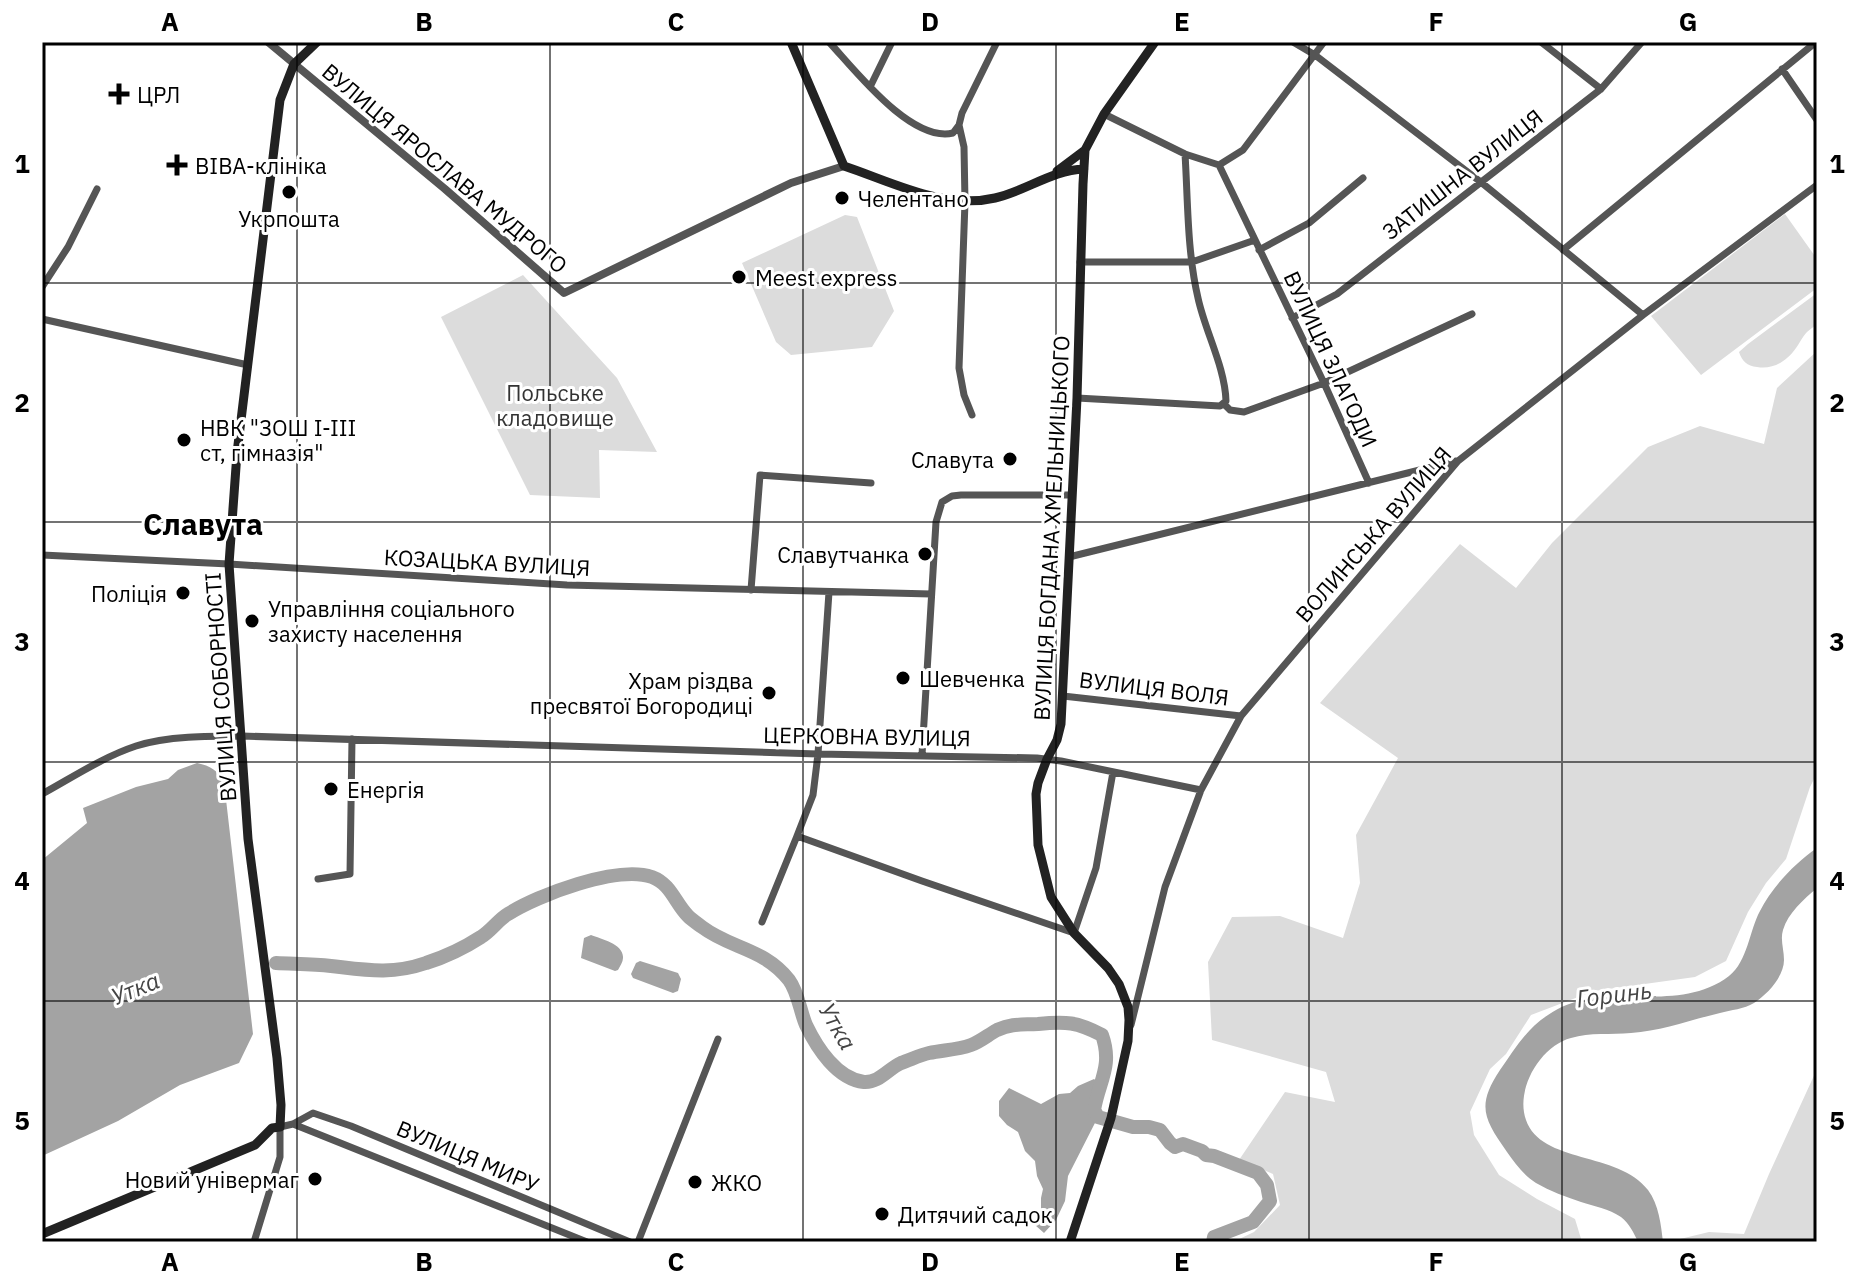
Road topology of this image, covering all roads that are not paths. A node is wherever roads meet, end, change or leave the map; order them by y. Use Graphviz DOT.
graph roads {
  1 [pos="268,42"];
  2 [pos="317,42"];
  3 [pos="791,42"];
  4 [pos="829,42"];
  5 [pos="892,42"];
  6 [pos="997,42"];
  7 [pos="1155,42"];
  8 [pos="1293,42"];
  9 [pos="1324,42"];
  10 [pos="1541,42"];
  11 [pos="1642,42"];
  12 [pos="1816,42"];
  13 [pos="1315,55"];
  14 [pos="294,64"];
  15 [pos="1782,69"];
  16 [pos="870,87"];
  17 [pos="1601,89"];
  18 [pos="1104,114"];
  19 [pos="1817,120"];
  20 [pos="959,125"];
  21 [pos="1085,150"];
  22 [pos="1185,154"];
  23 [pos="1219,165"];
  24 [pos="844,166"];
  25 [pos="1084,169"];
  26 [pos="1051,176"];
  27 [pos="1363,178"];
  28 [pos="1482,183"];
  29 [pos="1083,184"];
  30 [pos="1817,185"];
  31 [pos="97,189"];
  32 [pos="965,202"];
  33 [pos="1255,240"];
  34 [pos="1259,250"];
  35 [pos="1563,250"];
  36 [pos="1080,262"];
  37 [pos="1192,262"];
  38 [pos="42,287"];
  39 [pos="1472,314"];
  40 [pos="1643,315"];
  41 [pos="1292,318"];
  42 [pos="42,319"];
  43 [pos="248,365"];
  44 [pos="1324,383"];
  45 [pos="1077,398"];
  46 [pos="1224,404"];
  47 [pos="972,415"];
  48 [pos="1458,461"];
  49 [pos="871,483"];
  50 [pos="1369,483"];
  51 [pos="1072,495"];
  52 [pos="42,555"];
  53 [pos="1069,557"];
  54 [pos="229,564"];
  55 [pos="751,590"];
  56 [pos="829,592"];
  57 [pos="931,594"];
  58 [pos="1063,696"];
  59 [pos="1241,716"];
  60 [pos="242,736"];
  61 [pos="352,739"];
  62 [pos="818,754"];
  63 [pos="922,755"];
  64 [pos="1047,759"];
  65 [pos="1113,772"];
  66 [pos="1201,790"];
  67 [pos="42,794"];
  68 [pos="797,836"];
  69 [pos="318,879"];
  70 [pos="762,922"];
  71 [pos="1074,933"];
  72 [pos="1129,1034"];
  73 [pos="718,1039"];
  74 [pos="293,1124"];
  75 [pos="280,1127"];
  76 [pos="42,1234"];
  77 [pos="254,1242"];
  78 [pos="587,1242"];
  79 [pos="630,1242"];
  80 [pos="638,1242"];
  81 [pos="1070,1242"];
  1 -- 14 [label="street, ВУЛИЦЯ ЯРОСЛАВА МУДРОГО"];
  2 -- 14 [label="main road, ВУЛИЦЯ СОБОРНОСТІ"];
  3 -- 24 [label="main road"];
  4 -- 16 [label="street"];
  5 -- 16 [label="street"];
  6 -- 20 [label="street"];
  7 -- 18 [label="main road, ВУЛИЦЯ БОГДАНА ХМЕЛЬНИЦЬКОГО"];
  8 -- 13 [label="street"];
  9 -- 13 [label="street"];
  10 -- 17 [label="street"];
  11 -- 17 [label="street, ЗАТИШНА ВУЛИЦЯ"];
  12 -- 15 [label="street"];
  13 -- 23 [label="street"];
  13 -- 28 [label="street"];
  14 -- 24 [label="street, ВУЛИЦЯ ЯРОСЛАВА МУДРОГО"];
  14 -- 43 [label="main road, ВУЛИЦЯ СОБОРНОСТІ"];
  15 -- 19 [label="street"];
  15 -- 35 [label="street"];
  16 -- 20 [label="street"];
  17 -- 28 [label="street, ЗАТИШНА ВУЛИЦЯ"];
  18 -- 21 [label="main road, ВУЛИЦЯ БОГДАНА ХМЕЛЬНИЦЬКОГО"];
  18 -- 22 [label="street"];
  20 -- 32 [label="street"];
  21 -- 25 [label="main road, ВУЛИЦЯ БОГДАНА ХМЕЛЬНИЦЬКОГО"];
  21 -- 26 [label="main road"];
  22 -- 23 [label="street"];
  22 -- 37 [label="street"];
  23 -- 33 [label="street, ВУЛИЦЯ ЗЛАГОДИ"];
  24 -- 32 [label="main road"];
  25 -- 26 [label="main road"];
  25 -- 29 [label="main road, ВУЛИЦЯ БОГДАНА ХМЕЛЬНИЦЬКОГО"];
  26 -- 29 [label="main road"];
  26 -- 32 [label="main road"];
  27 -- 34 [label="street"];
  28 -- 35 [label="street"];
  28 -- 41 [label="street, ЗАТИШНА ВУЛИЦЯ"];
  29 -- 36 [label="main road, ВУЛИЦЯ БОГДАНА ХМЕЛЬНИЦЬКОГО"];
  30 -- 40 [label="street, ВОЛИНСЬКА ВУЛИЦЯ"];
  31 -- 38 [label="street"];
  32 -- 47 [label="street"];
  33 -- 34 [label="street, ВУЛИЦЯ ЗЛАГОДИ"];
  33 -- 37 [label="street"];
  34 -- 41 [label="street, ВУЛИЦЯ ЗЛАГОДИ"];
  35 -- 40 [label="street"];
  36 -- 37 [label="street"];
  36 -- 45 [label="main road, ВУЛИЦЯ БОГДАНА ХМЕЛЬНИЦЬКОГО"];
  37 -- 46 [label="street"];
  39 -- 44 [label="street"];
  40 -- 48 [label="street, ВОЛИНСЬКА ВУЛИЦЯ"];
  41 -- 44 [label="street, ВУЛИЦЯ ЗЛАГОДИ"];
  42 -- 43 [label="street"];
  43 -- 54 [label="main road, ВУЛИЦЯ СОБОРНОСТІ"];
  44 -- 46 [label="street"];
  44 -- 50 [label="street, ВУЛИЦЯ ЗЛАГОДИ"];
  45 -- 46 [label="street"];
  45 -- 51 [label="main road, ВУЛИЦЯ БОГДАНА ХМЕЛЬНИЦЬКОГО"];
  48 -- 50 [label="street"];
  48 -- 59 [label="street, ВОЛИНСЬКА ВУЛИЦЯ"];
  49 -- 55 [label="street"];
  50 -- 53 [label="street"];
  51 -- 53 [label="main road, ВУЛИЦЯ БОГДАНА ХМЕЛЬНИЦЬКОГО"];
  51 -- 57 [label="street"];
  52 -- 54 [label="street, КОЗАЦЬКА ВУЛИЦЯ"];
  53 -- 58 [label="main road, ВУЛИЦЯ БОГДАНА ХМЕЛЬНИЦЬКОГО"];
  54 -- 55 [label="street, КОЗАЦЬКА ВУЛИЦЯ"];
  54 -- 60 [label="main road, ВУЛИЦЯ СОБОРНОСТІ"];
  55 -- 56 [label="street, КОЗАЦЬКА ВУЛИЦЯ"];
  56 -- 57 [label="street, КОЗАЦЬКА ВУЛИЦЯ"];
  56 -- 62 [label="street"];
  57 -- 63 [label="street"];
  58 -- 59 [label="street, ВУЛИЦЯ ВОЛЯ"];
  58 -- 64 [label="main road, ВУЛИЦЯ БОГДАНА ХМЕЛЬНИЦЬКОГО"];
  59 -- 66 [label="street, ВОЛИНСЬКА ВУЛИЦЯ"];
  60 -- 61 [label="street, ЦЕРКОВНА ВУЛИЦЯ"];
  60 -- 67 [label="street, ЦЕРКОВНА ВУЛИЦЯ"];
  60 -- 75 [label="main road, ВУЛИЦЯ СОБОРНОСТІ"];
  61 -- 62 [label="street, ЦЕРКОВНА ВУЛИЦЯ"];
  61 -- 69 [label="street"];
  62 -- 63 [label="street, ЦЕРКОВНА ВУЛИЦЯ"];
  62 -- 68 [label="street"];
  63 -- 64 [label="street, ЦЕРКОВНА ВУЛИЦЯ"];
  64 -- 65 [label="street, ЦЕРКОВНА ВУЛИЦЯ"];
  64 -- 71 [label="main road, ВУЛИЦЯ БОГДАНА ХМЕЛЬНИЦЬКОГО"];
  65 -- 66 [label="street, ЦЕРКОВНА ВУЛИЦЯ"];
  65 -- 71 [label="street"];
  66 -- 72 [label="street, ВОЛИНСЬКА ВУЛИЦЯ"];
  68 -- 70 [label="street"];
  68 -- 71 [label="street"];
  71 -- 72 [label="main road, ВУЛИЦЯ БОГДАНА ХМЕЛЬНИЦЬКОГО"];
  72 -- 81 [label="main road, ВУЛИЦЯ БОГДАНА ХМЕЛЬНИЦЬКОГО"];
  73 -- 80 [label="street"];
  74 -- 75 [label="street, ВУЛИЦЯ МИРУ"];
  74 -- 78 [label="street, ВУЛИЦЯ МИРУ"];
  74 -- 79 [label="street, ВУЛИЦЯ МИРУ"];
  75 -- 76 [label="main road, ВУЛИЦЯ МИРУ"];
  75 -- 77 [label="street, ВУЛИЦЯ СОБОРНОСТІ"];
}
